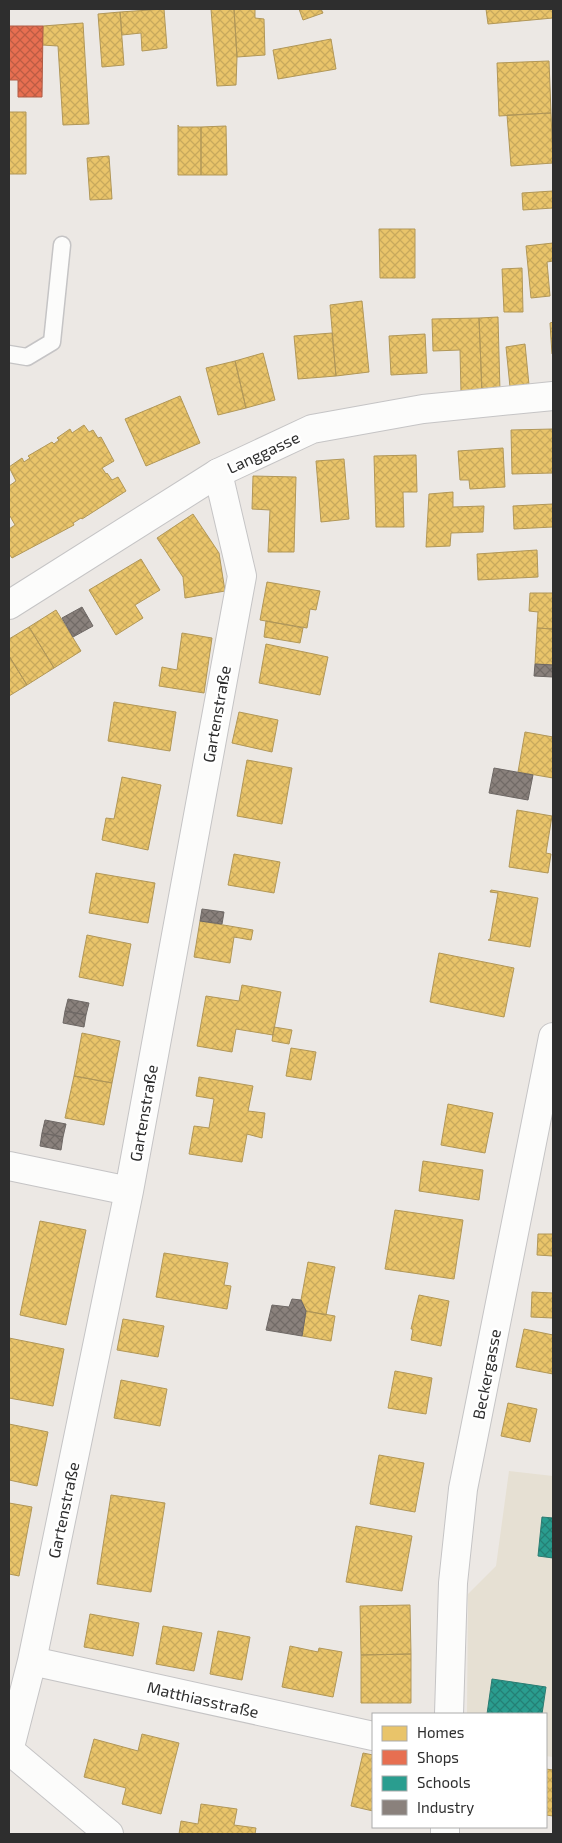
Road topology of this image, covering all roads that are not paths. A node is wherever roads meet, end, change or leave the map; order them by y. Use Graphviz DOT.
graph roads {
  1 [pos="62,245"];
  2 [pos="9,354"];
  3 [pos="553,396"];
  4 [pos="218,473"];
  5 [pos="9,605"];
  6 [pos="553,1037"];
  7 [pos="9,1166"];
  8 [pos="129,1191"];
  9 [pos="32,1661"];
  10 [pos="448,1713"];
  11 [pos="372,1736"];
  12 [pos="9,1750"];
  13 [pos="109,1834"];
  1 -- 2 [label="lane"];
  3 -- 4 [label="street, Langgasse"];
  4 -- 5 [label="street, Langgasse"];
  4 -- 8 [label="street, Gartenstraße"];
  6 -- 10 [label="street, Beckergasse"];
  7 -- 8 [label="street"];
  8 -- 9 [label="street, Gartenstraße"];
  9 -- 11 [label="street, Matthiasstraße"];
  9 -- 12 [label="street, Gartenstraße"];
  12 -- 13 [label="street"];
}
